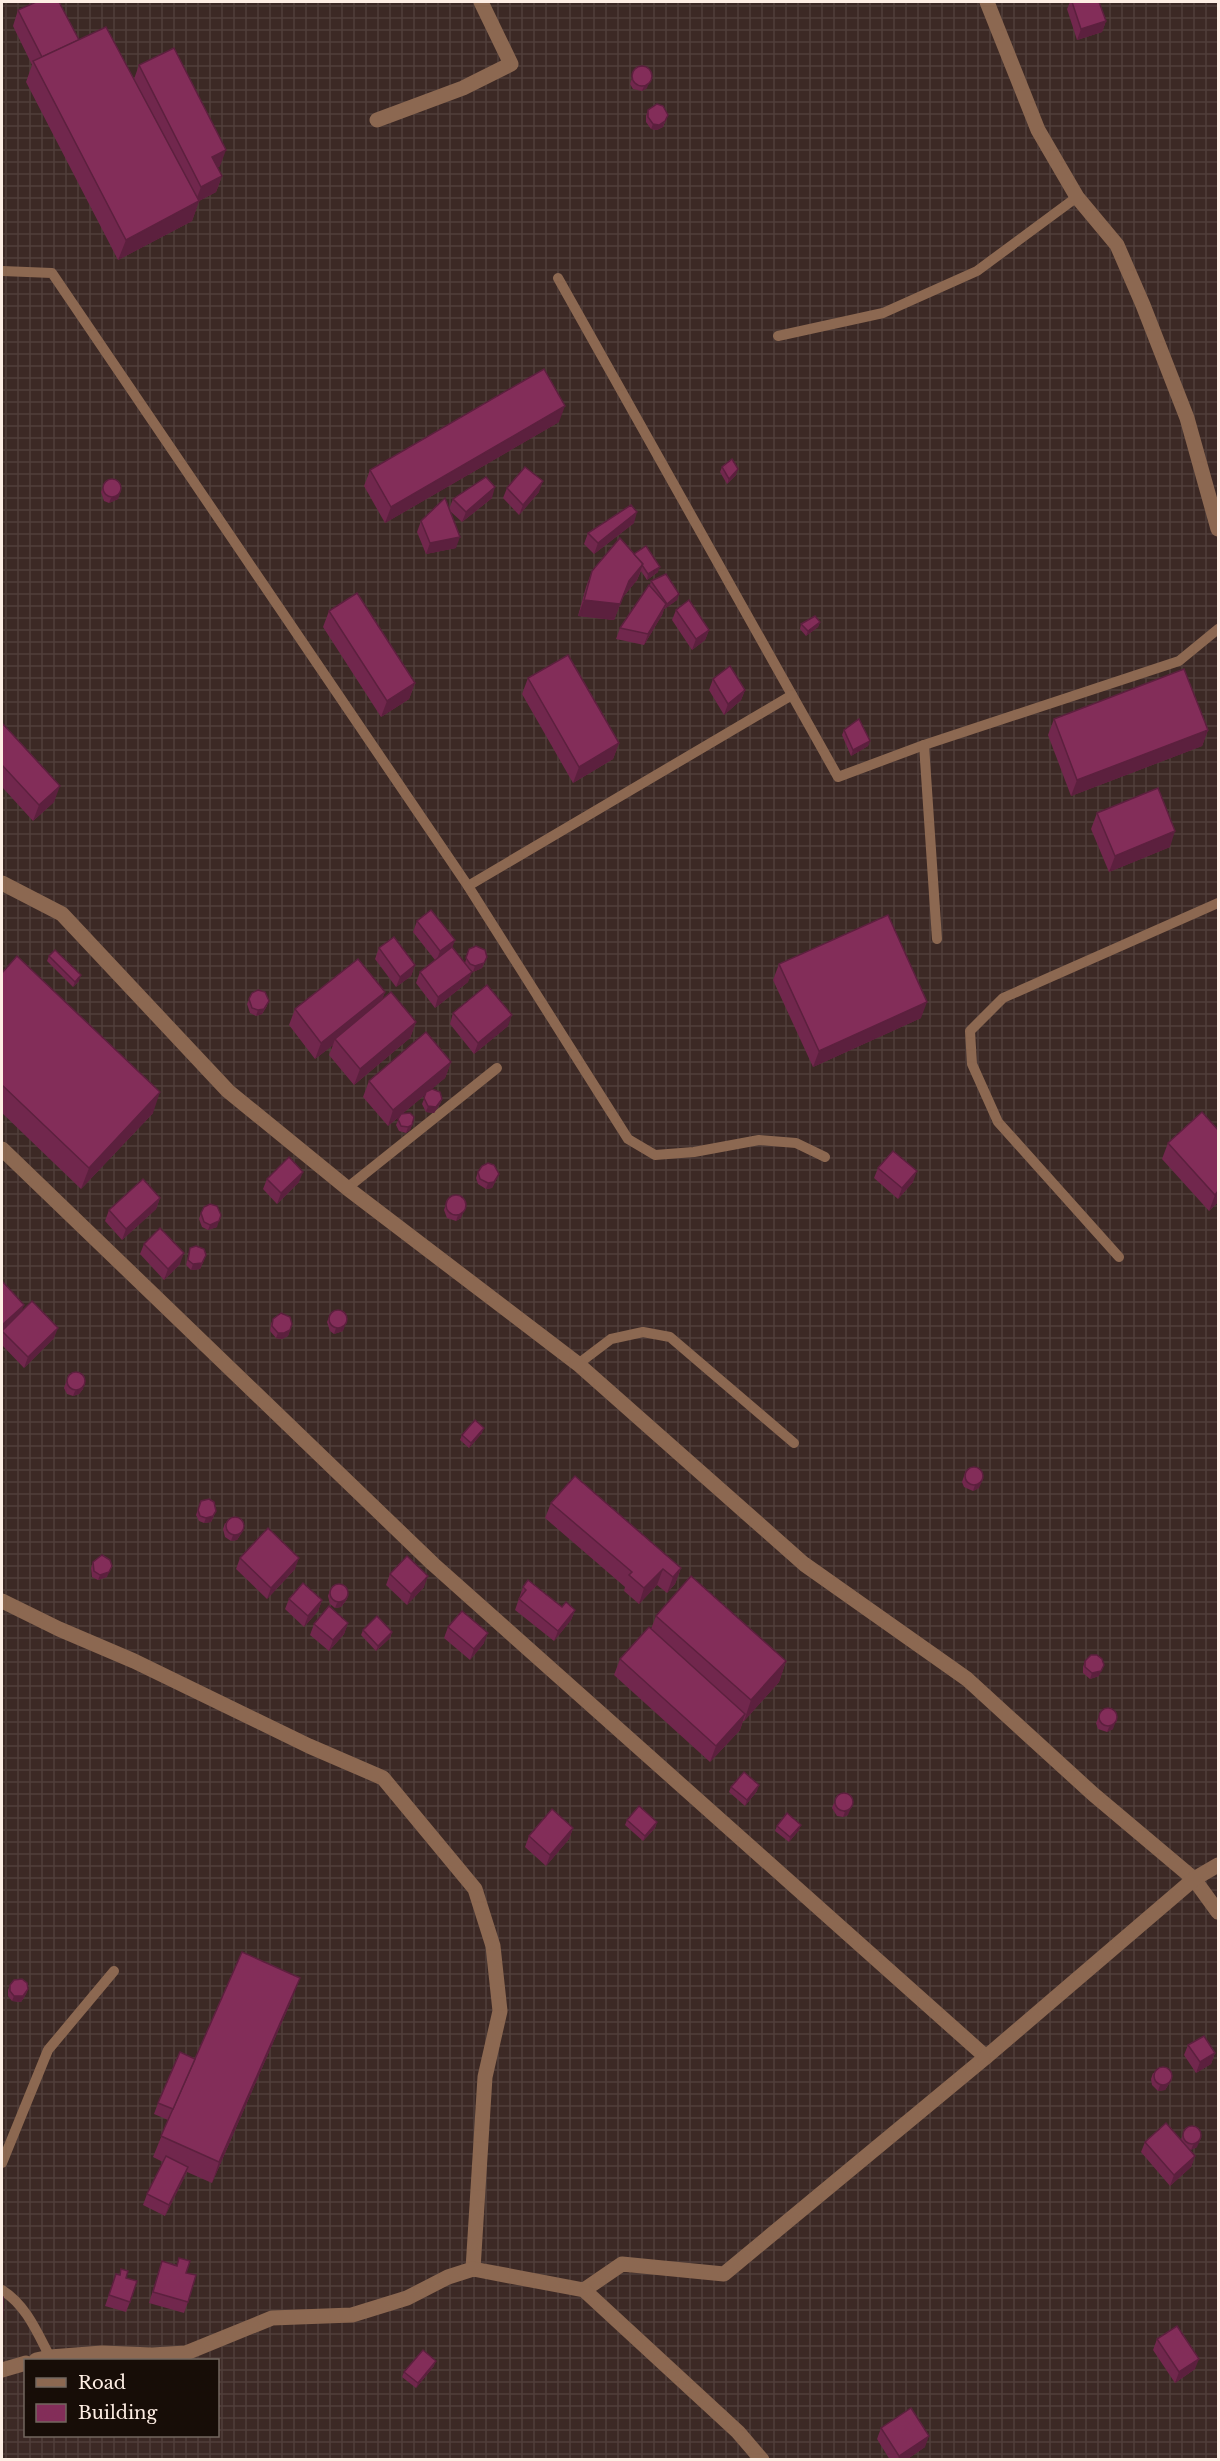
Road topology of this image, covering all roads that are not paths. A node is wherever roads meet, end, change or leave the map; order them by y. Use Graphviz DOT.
graph roads {
  1 [pos="481,2"];
  2 [pos="987,2"];
  3 [pos="376,120"];
  4 [pos="1077,197"];
  5 [pos="2,271"];
  6 [pos="558,278"];
  7 [pos="778,336"];
  8 [pos="1218,529"];
  9 [pos="1218,629"];
  10 [pos="792,695"];
  11 [pos="924,746"];
  12 [pos="2,883"];
  13 [pos="468,886"];
  14 [pos="1218,903"];
  15 [pos="937,939"];
  16 [pos="497,1068"];
  17 [pos="2,1149"];
  18 [pos="825,1157"];
  19 [pos="347,1188"];
  20 [pos="1119,1257"];
  21 [pos="578,1364"];
  22 [pos="794,1443"];
  23 [pos="2,1601"];
  24 [pos="1218,1865"];
  25 [pos="1194,1879"];
  26 [pos="1218,1912"];
  27 [pos="114,1971"];
  28 [pos="986,2057"];
  29 [pos="2,2163"];
  30 [pos="473,2269"];
  31 [pos="2,2290"];
  32 [pos="584,2290"];
  33 [pos="43,2359"];
  34 [pos="24,2364"];
  35 [pos="2,2370"];
  36 [pos="762,2460"];
  1 -- 3 [label="street"];
  2 -- 4 [label="street"];
  4 -- 7 [label="lane"];
  4 -- 8 [label="street"];
  5 -- 13 [label="lane"];
  6 -- 10 [label="lane"];
  9 -- 11 [label="lane"];
  10 -- 11 [label="lane"];
  10 -- 13 [label="lane"];
  11 -- 15 [label="lane"];
  12 -- 19 [label="street"];
  13 -- 18 [label="lane"];
  14 -- 20 [label="lane"];
  16 -- 19 [label="lane"];
  17 -- 28 [label="street"];
  19 -- 21 [label="street"];
  21 -- 22 [label="lane"];
  21 -- 25 [label="street"];
  23 -- 30 [label="street"];
  24 -- 25 [label="street"];
  25 -- 26 [label="street"];
  25 -- 28 [label="street"];
  27 -- 29 [label="lane"];
  28 -- 32 [label="street"];
  30 -- 32 [label="street"];
  30 -- 33 [label="street"];
  31 -- 33 [label="lane"];
  32 -- 36 [label="street"];
  34 -- 35 [label="street"];
}
